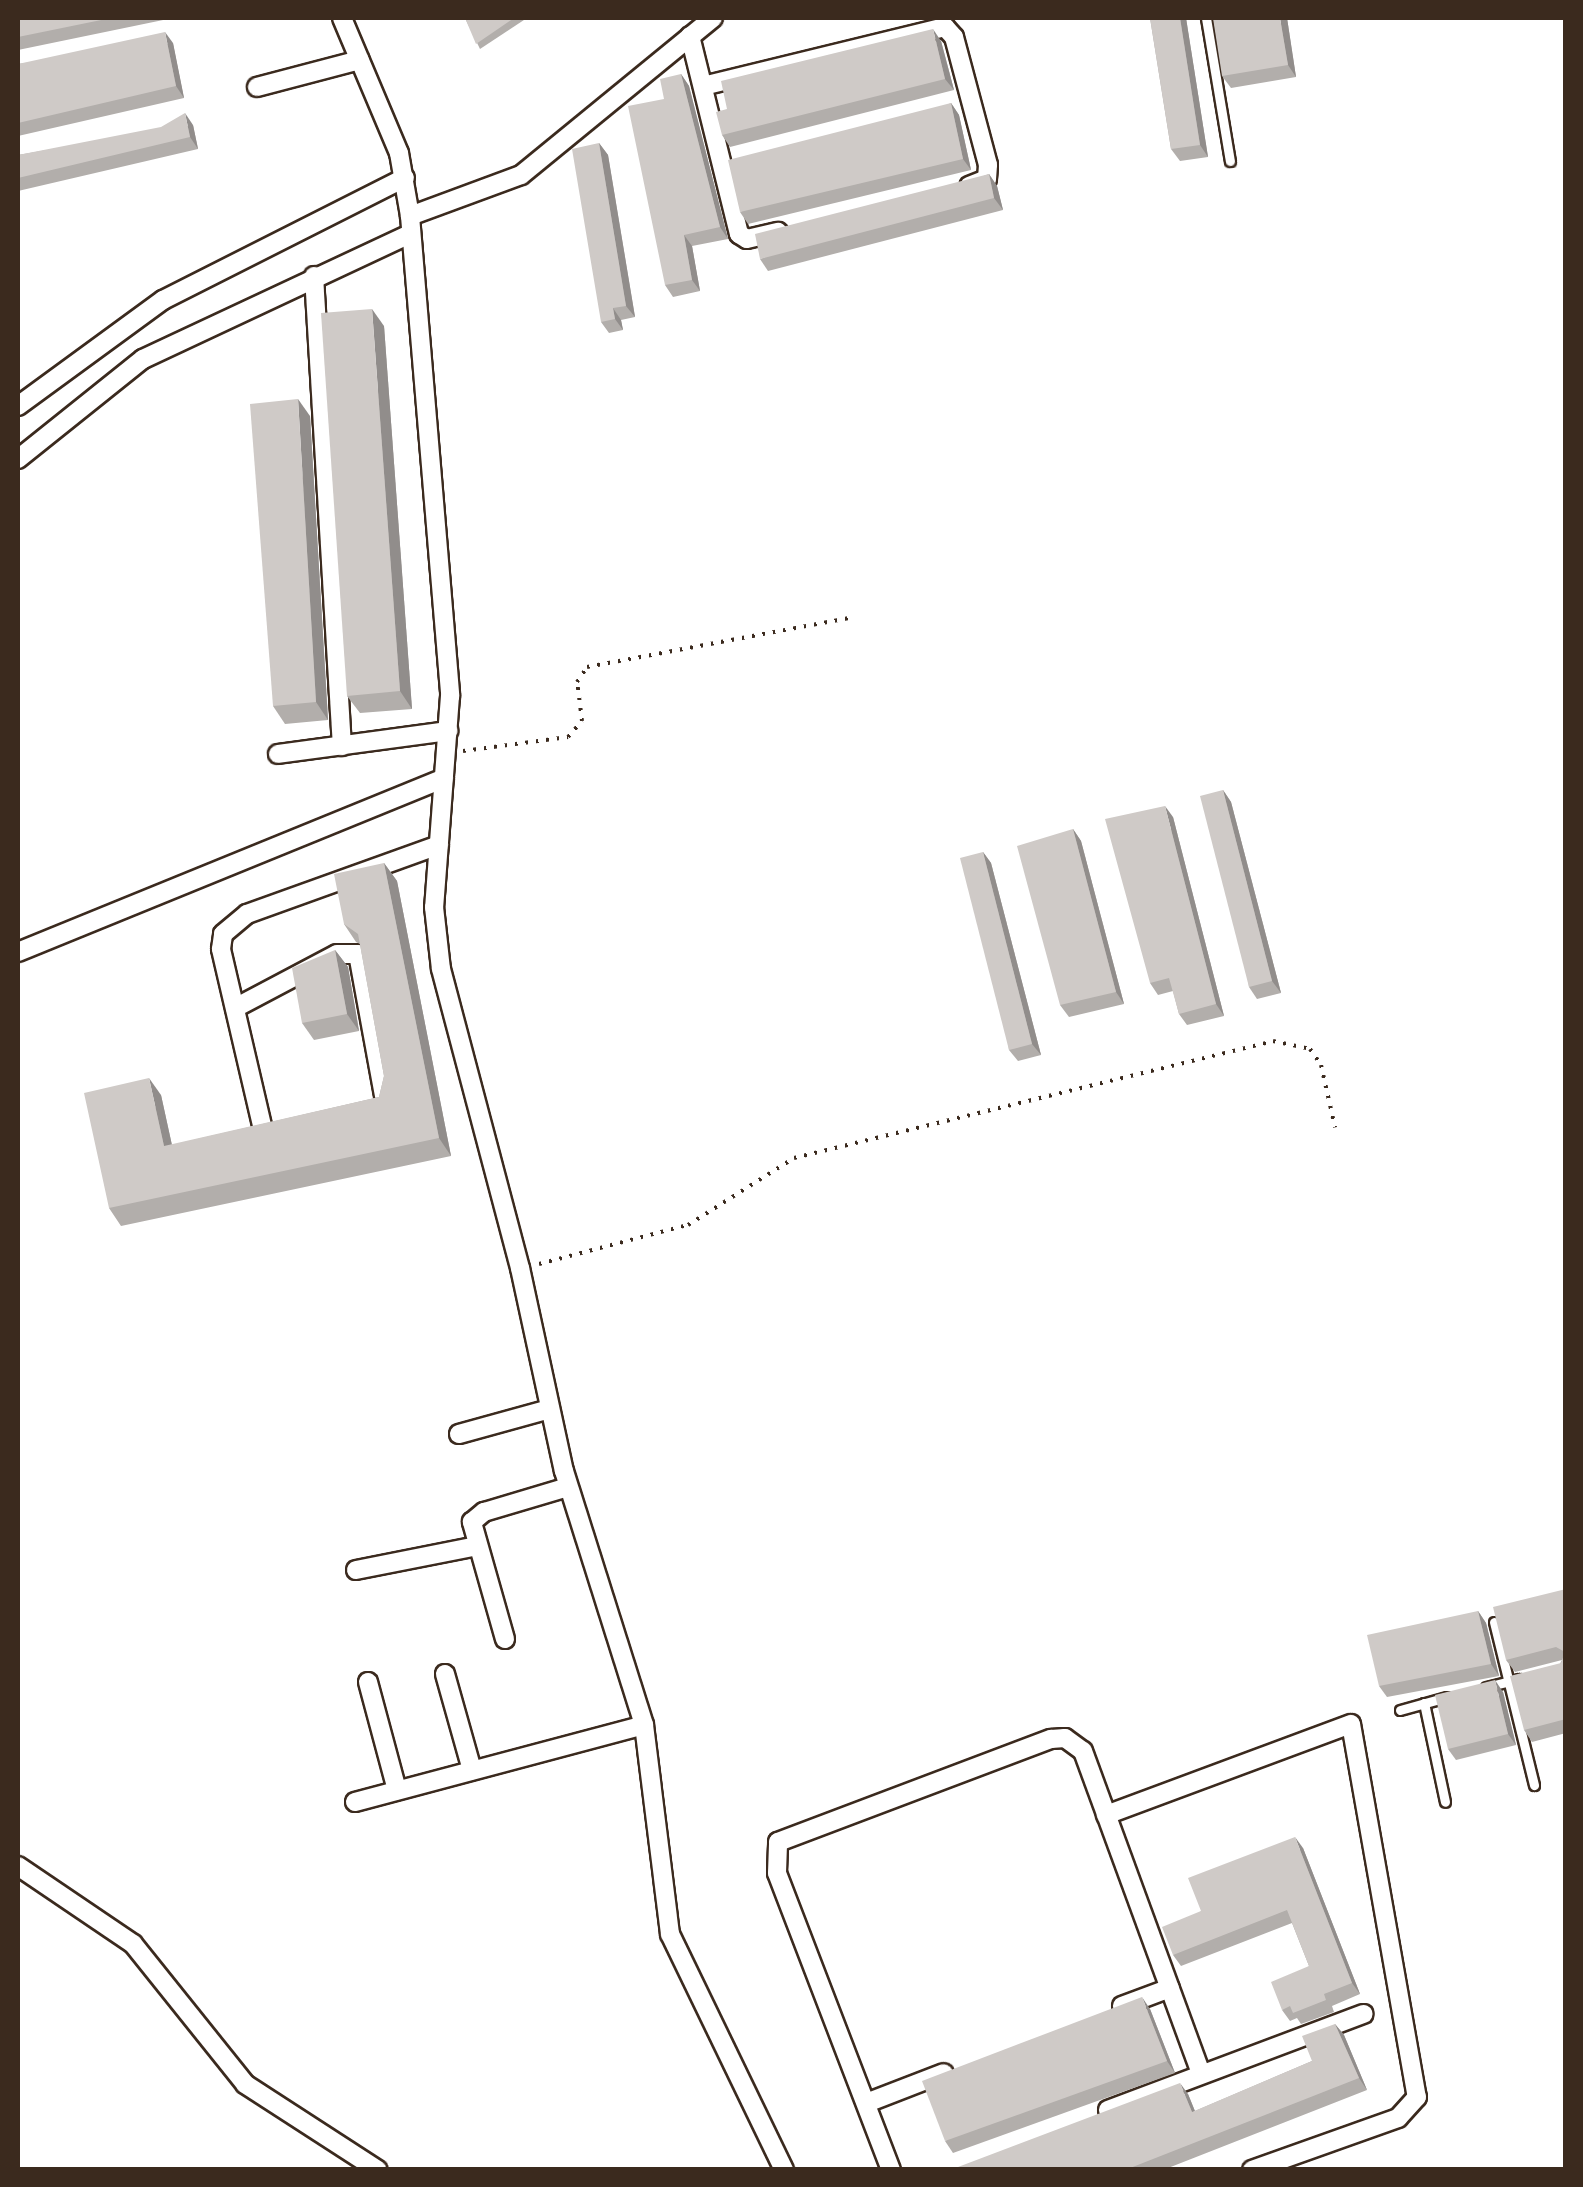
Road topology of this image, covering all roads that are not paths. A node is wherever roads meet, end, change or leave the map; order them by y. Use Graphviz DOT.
graph roads {
  1 [pos="342,18"];
  2 [pos="713,18"];
  3 [pos="1206,18"];
  4 [pos="690,36"];
  5 [pos="360,60"];
  6 [pos="703,86"];
  7 [pos="257,88"];
  8 [pos="971,100"];
  9 [pos="952,104"];
  10 [pos="741,157"];
  11 [pos="1230,161"];
  12 [pos="722,162"];
  13 [pos="405,178"];
  14 [pos="953,190"];
  15 [pos="410,225"];
  16 [pos="807,225"];
  17 [pos="314,276"];
  18 [pos="18,406"];
  19 [pos="18,459"];
  20 [pos="448,730"];
  21 [pos="342,746"];
  22 [pos="278,754"];
  23 [pos="444,778"];
  24 [pos="439,845"];
  25 [pos="18,952"];
  26 [pos="235,1008"];
  27 [pos="384,1096"];
  28 [pos="264,1134"];
  29 [pos="550,1409"];
  30 [pos="459,1434"];
  31 [pos="568,1487"];
  32 [pos="477,1546"];
  33 [pos="356,1570"];
  34 [pos="1494,1622"];
  35 [pos="505,1638"];
  36 [pos="445,1674"];
  37 [pos="1528,1676"];
  38 [pos="1509,1681"];
  39 [pos="368,1682"];
  40 [pos="1475,1690"];
  41 [pos="1458,1694"];
  42 [pos="1424,1703"];
  43 [pos="1400,1710"];
  44 [pos="644,1725"];
  45 [pos="472,1770"];
  46 [pos="1534,1784"];
  47 [pos="397,1790"];
  48 [pos="356,1802"];
  49 [pos="1445,1802"];
  50 [pos="1106,1815"];
  51 [pos="18,1866"];
  52 [pos="1170,1988"];
  53 [pos="1364,2014"];
  54 [pos="1099,2015"];
  55 [pos="958,2068"];
  56 [pos="1202,2074"];
  57 [pos="869,2102"];
  58 [pos="1095,2115"];
  59 [pos="378,2170"];
  60 [pos="784,2170"];
  61 [pos="891,2170"];
  62 [pos="1252,2170"];
  1 -- 5 [label="street"];
  2 -- 4 [label="street"];
  3 -- 11 [label="lane"];
  4 -- 6 [label="street"];
  4 -- 15 [label="street"];
  5 -- 7 [label="street"];
  5 -- 13 [label="street"];
  6 -- 8 [label="street"];
  6 -- 12 [label="street"];
  8 -- 9 [label="street"];
  8 -- 14 [label="street"];
  10 -- 12 [label="street"];
  12 -- 16 [label="street"];
  13 -- 15 [label="street"];
  13 -- 18 [label="street"];
  15 -- 17 [label="street"];
  15 -- 20 [label="street"];
  17 -- 19 [label="street"];
  17 -- 21 [label="street"];
  20 -- 21 [label="street"];
  20 -- 23 [label="street"];
  21 -- 22 [label="street"];
  23 -- 24 [label="street"];
  23 -- 25 [label="street"];
  24 -- 26 [label="street"];
  24 -- 29 [label="street"];
  26 -- 27 [label="street"];
  26 -- 28 [label="street"];
  29 -- 30 [label="street"];
  29 -- 31 [label="street"];
  31 -- 32 [label="street"];
  31 -- 44 [label="street"];
  32 -- 33 [label="street"];
  32 -- 35 [label="street"];
  34 -- 38 [label="lane"];
  36 -- 45 [label="street"];
  37 -- 38 [label="lane"];
  38 -- 40 [label="lane"];
  38 -- 46 [label="lane"];
  39 -- 47 [label="street"];
  41 -- 42 [label="lane"];
  42 -- 43 [label="lane"];
  42 -- 49 [label="lane"];
  44 -- 45 [label="street"];
  44 -- 60 [label="street"];
  45 -- 47 [label="street"];
  47 -- 48 [label="street"];
  50 -- 52 [label="street"];
  50 -- 57 [label="street"];
  50 -- 62 [label="street"];
  51 -- 59 [label="street"];
  52 -- 54 [label="street"];
  52 -- 56 [label="street"];
  53 -- 56 [label="street"];
  55 -- 57 [label="street"];
  56 -- 58 [label="street"];
  57 -- 61 [label="street"];
}
